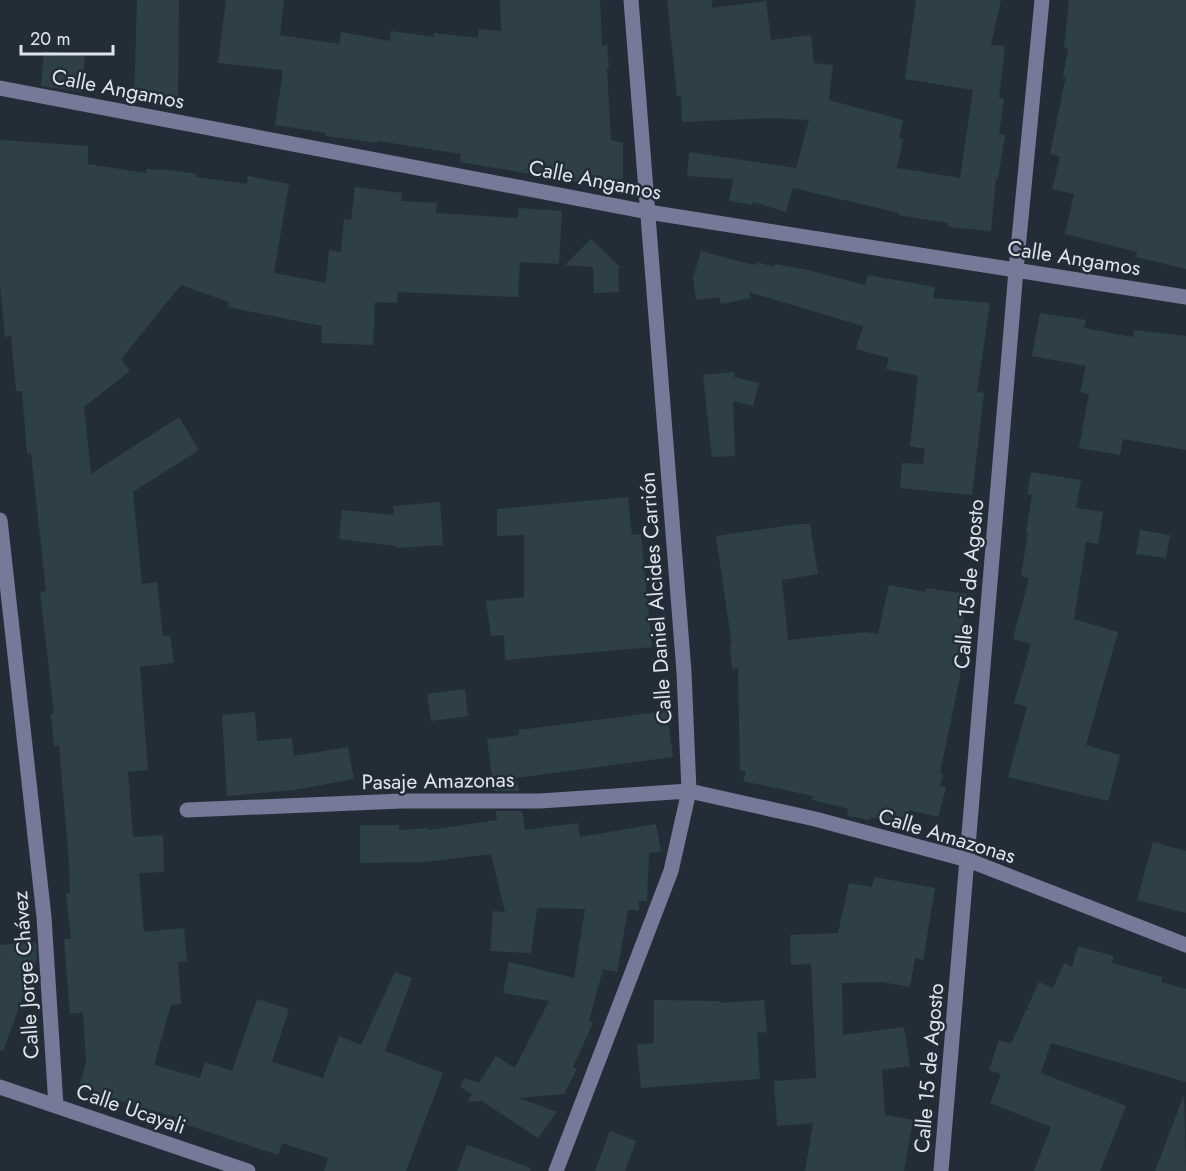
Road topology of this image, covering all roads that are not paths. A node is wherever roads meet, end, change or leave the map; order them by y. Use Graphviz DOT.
graph roads {
  1 [pos="631,0"];
  2 [pos="1042,0"];
  3 [pos="0,88"];
  4 [pos="648,212"];
  5 [pos="1016,270"];
  6 [pos="1186,297"];
  7 [pos="0,520"];
  8 [pos="689,791"];
  9 [pos="187,810"];
  10 [pos="968,860"];
  11 [pos="1186,945"];
  12 [pos="0,1087"];
  13 [pos="56,1106"];
  14 [pos="248,1171"];
  15 [pos="556,1171"];
  16 [pos="941,1171"];
  1 -- 4 [label="street, Calle Daniel Alcides Carrión"];
  2 -- 5 [label="street, Calle 15 de Agosto"];
  3 -- 4 [label="street, Calle Angamos"];
  4 -- 5 [label="street, Calle Angamos"];
  4 -- 8 [label="street, Calle Daniel Alcides Carrión"];
  5 -- 6 [label="street, Calle Angamos"];
  5 -- 10 [label="street, Calle 15 de Agosto"];
  7 -- 13 [label="street, Calle Jorge Chávez"];
  8 -- 9 [label="street, Pasaje Amazonas"];
  8 -- 10 [label="street, Calle Amazonas"];
  8 -- 15 [label="street, Calle Daniel Alcides Carrión"];
  10 -- 11 [label="street, Calle Amazonas"];
  10 -- 16 [label="street, Calle 15 de Agosto"];
  12 -- 13 [label="street, Calle Ucayali"];
  13 -- 14 [label="street, Calle Ucayali"];
}
